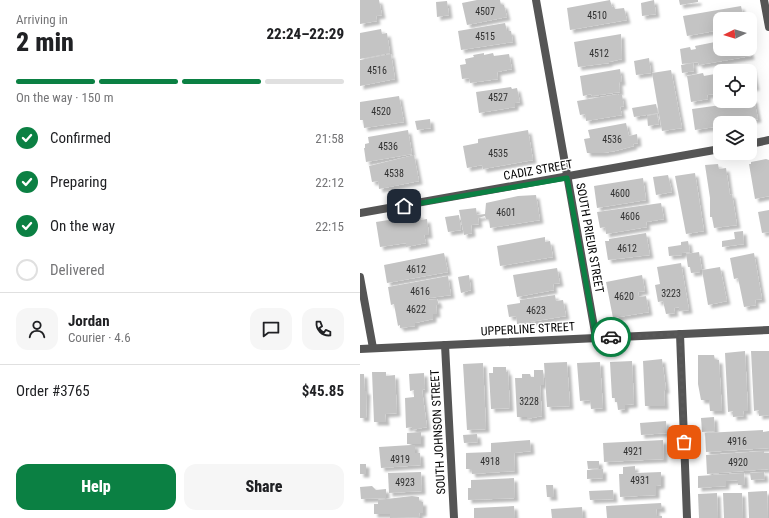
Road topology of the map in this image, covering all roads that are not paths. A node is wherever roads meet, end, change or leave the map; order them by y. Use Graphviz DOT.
graph roads {
  1 [pos="536,0"];
  2 [pos="764,0"];
  3 [pos="769,27"];
  4 [pos="769,140"];
  5 [pos="757,143"];
  6 [pos="713,151"];
  7 [pos="567,178"];
  8 [pos="360,213"];
  9 [pos="360,277"];
  10 [pos="769,330"];
  11 [pos="680,334"];
  12 [pos="596,338"];
  13 [pos="445,345"];
  14 [pos="372,348"];
  15 [pos="360,349"];
  16 [pos="454,518"];
  17 [pos="687,518"];
  1 -- 7 [label="street, SOUTH PRIEUR STREET"];
  2 -- 3 [label="street"];
  4 -- 5 [label="street"];
  6 -- 7 [label="street, CADIZ STREET"];
  7 -- 8 [label="street, CADIZ STREET"];
  7 -- 12 [label="street, SOUTH PRIEUR STREET"];
  9 -- 14 [label="street"];
  10 -- 11 [label="street, UPPERLINE STREET"];
  11 -- 12 [label="street, UPPERLINE STREET"];
  11 -- 17 [label="street"];
  12 -- 13 [label="street, UPPERLINE STREET"];
  13 -- 14 [label="street, UPPERLINE STREET"];
  13 -- 16 [label="street, SOUTH JOHNSON STREET"];
  14 -- 15 [label="street, UPPERLINE STREET"];
}
